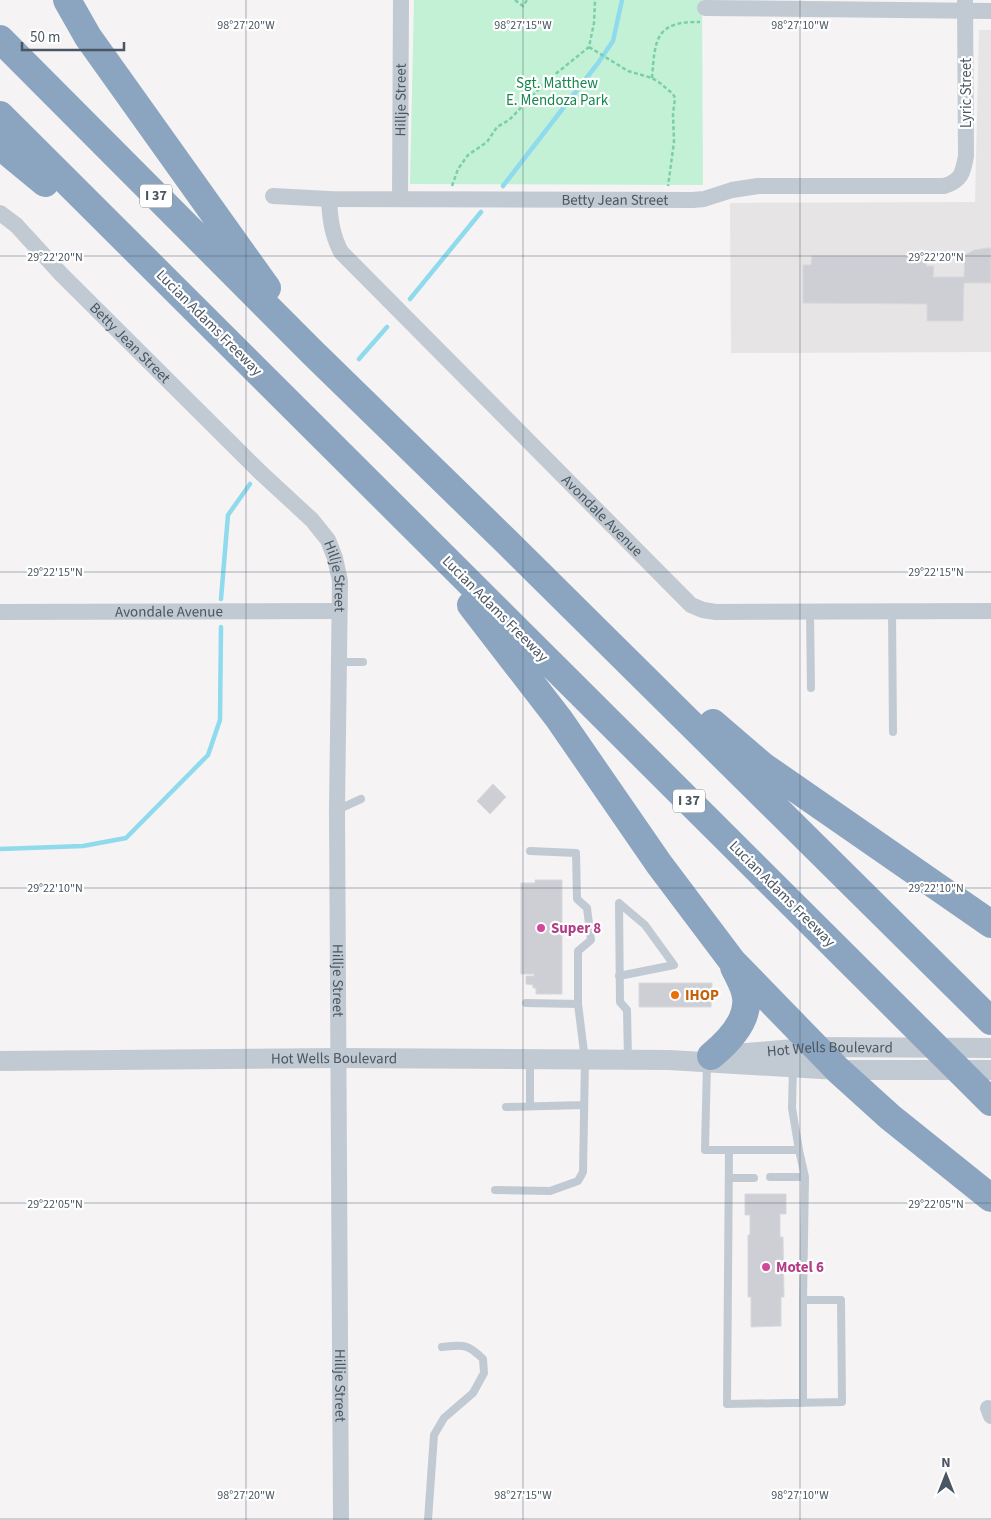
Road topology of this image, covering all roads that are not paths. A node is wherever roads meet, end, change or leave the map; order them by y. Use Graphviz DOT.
graph roads {
  1 [pos="67,0"];
  2 [pos="401,0"];
  3 [pos="965,5"];
  4 [pos="705,8"];
  5 [pos="991,11"];
  6 [pos="0,39"];
  7 [pos="0,115"];
  8 [pos="0,146"];
  9 [pos="955,183"];
  10 [pos="274,196"];
  11 [pos="329,199"];
  12 [pos="400,199"];
  13 [pos="0,213"];
  14 [pos="225,339"];
  15 [pos="313,353"];
  16 [pos="260,472"];
  17 [pos="386,501"];
  18 [pos="508,543"];
  19 [pos="339,611"];
  20 [pos="991,611"];
  21 [pos="0,612"];
  22 [pos="810,612"];
  23 [pos="892,612"];
  24 [pos="339,662"];
  25 [pos="363,662"];
  26 [pos="811,688"];
  27 [pos="893,732"];
  28 [pos="362,799"];
  29 [pos="337,810"];
  30 [pos="530,851"];
  31 [pos="991,924"];
  32 [pos="732,961"];
  33 [pos="619,976"];
  34 [pos="526,1003"];
  35 [pos="578,1004"];
  36 [pos="991,1021"];
  37 [pos="816,1047"];
  38 [pos="991,1048"];
  39 [pos="338,1058"];
  40 [pos="530,1059"];
  41 [pos="709,1059"];
  42 [pos="585,1060"];
  43 [pos="628,1060"];
  44 [pos="0,1061"];
  45 [pos="793,1068"];
  46 [pos="838,1070"];
  47 [pos="991,1070"];
  48 [pos="991,1102"];
  49 [pos="584,1105"];
  50 [pos="530,1106"];
  51 [pos="506,1107"];
  52 [pos="729,1150"];
  53 [pos="799,1150"];
  54 [pos="805,1177"];
  55 [pos="729,1178"];
  56 [pos="754,1178"];
  57 [pos="770,1178"];
  58 [pos="496,1190"];
  59 [pos="991,1198"];
  60 [pos="803,1300"];
  61 [pos="442,1347"];
  62 [pos="804,1403"];
  63 [pos="341,1520"];
  64 [pos="428,1520"];
  1 -- 15 [label="highway"];
  2 -- 12 [label="street, Hillje Street"];
  3 -- 4 [label="street"];
  3 -- 5 [label="street"];
  3 -- 9 [label="street, Lyric Street"];
  6 -- 15 [label="highway, I 37"];
  7 -- 14 [label="highway, Lucian Adams Freeway / I 37"];
  8 -- 14 [label="highway"];
  9 -- 12 [label="street, Betty Jean Street"];
  10 -- 11 [label="street, Betty Jean Street"];
  11 -- 12 [label="street, Betty Jean Street"];
  11 -- 22 [label="street, Avondale Avenue"];
  13 -- 16 [label="street, Betty Jean Street"];
  14 -- 17 [label="highway, Lucian Adams Freeway / I 37"];
  15 -- 18 [label="highway, I 37"];
  16 -- 19 [label="street, Hillje Street"];
  17 -- 32 [label="highway"];
  17 -- 48 [label="highway, Lucian Adams Freeway / I 37"];
  18 -- 31 [label="highway"];
  18 -- 36 [label="highway, I 37"];
  19 -- 21 [label="street, Avondale Avenue"];
  19 -- 24 [label="street, Hillje Street"];
  20 -- 23 [label="street, Avondale Avenue"];
  22 -- 23 [label="street, Avondale Avenue"];
  22 -- 26 [label="lane"];
  23 -- 27 [label="lane"];
  24 -- 25 [label="lane"];
  24 -- 29 [label="street, Hillje Street"];
  28 -- 29 [label="lane"];
  29 -- 39 [label="street, Hillje Street"];
  30 -- 35 [label="lane"];
  32 -- 37 [label="highway"];
  32 -- 41 [label="highway"];
  33 -- 33 [label="lane"];
  33 -- 43 [label="lane"];
  34 -- 35 [label="lane"];
  35 -- 42 [label="lane"];
  37 -- 38 [label="street, Hot Wells Boulevard"];
  37 -- 41 [label="street, Hot Wells Boulevard"];
  37 -- 46 [label="highway"];
  39 -- 40 [label="street, Hot Wells Boulevard"];
  39 -- 44 [label="street, Hot Wells Boulevard"];
  39 -- 63 [label="street, Hillje Street"];
  40 -- 42 [label="street, Hot Wells Boulevard"];
  40 -- 50 [label="lane"];
  41 -- 43 [label="street, Hot Wells Boulevard"];
  41 -- 45 [label="street, Hot Wells Boulevard"];
  41 -- 52 [label="lane"];
  42 -- 43 [label="street, Hot Wells Boulevard"];
  42 -- 49 [label="lane"];
  45 -- 46 [label="street, Hot Wells Boulevard"];
  45 -- 53 [label="lane"];
  46 -- 47 [label="street, Hot Wells Boulevard"];
  46 -- 59 [label="highway"];
  49 -- 50 [label="lane"];
  49 -- 58 [label="lane"];
  50 -- 51 [label="lane"];
  52 -- 53 [label="lane"];
  52 -- 55 [label="lane"];
  53 -- 54 [label="lane"];
  54 -- 57 [label="lane"];
  54 -- 60 [label="lane"];
  55 -- 56 [label="lane"];
  55 -- 62 [label="lane"];
  60 -- 62 [label="lane"];
  60 -- 62 [label="lane"];
  61 -- 64 [label="lane"];
}
